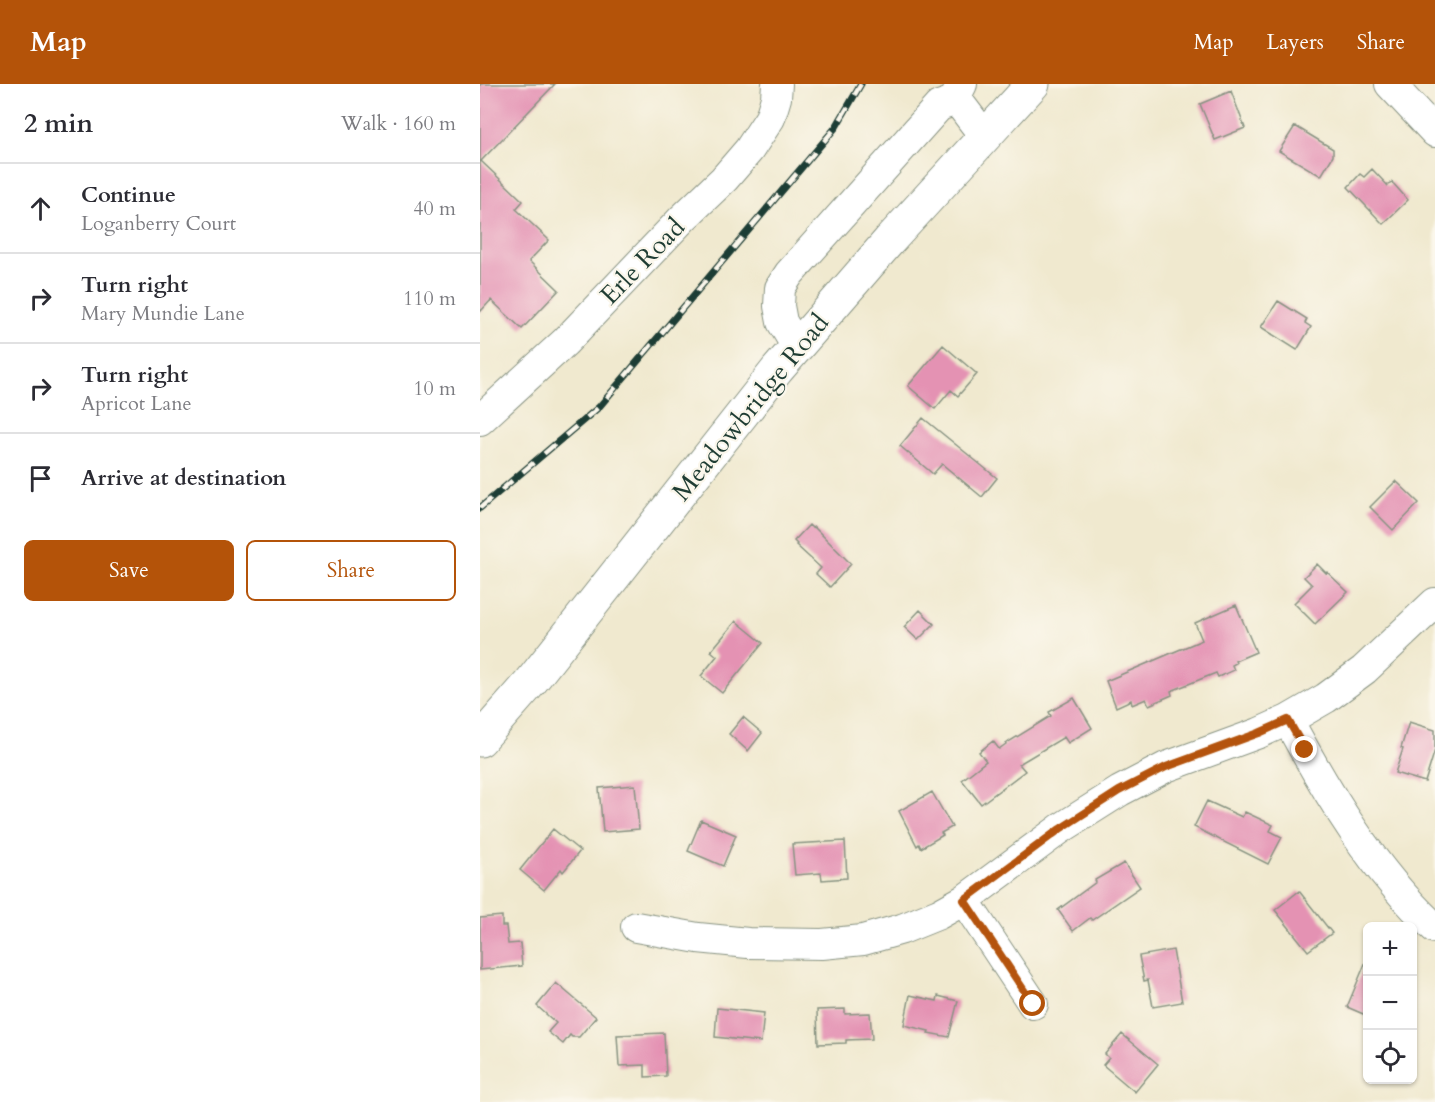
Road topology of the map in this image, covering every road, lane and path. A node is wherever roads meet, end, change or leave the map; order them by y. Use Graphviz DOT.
graph roads {
  1 [pos="777,84"];
  2 [pos="1033,84"];
  3 [pos="1390,84"];
  4 [pos="959,92"];
  5 [pos="1435,132"];
  6 [pos="985,137"];
  7 [pos="797,347"];
  8 [pos="480,420"];
  9 [pos="1435,603"];
  10 [pos="1288,720"];
  11 [pos="480,740"];
  12 [pos="964,900"];
  13 [pos="636,927"];
  14 [pos="1435,928"];
  15 [pos="1033,1004"];
  1 -- 8 [label="street, Erle Road"];
  2 -- 6 [label="main road, Meadowbridge Road"];
  3 -- 5 [label="street"];
  4 -- 6 [label="street"];
  4 -- 7 [label="street"];
  6 -- 7 [label="main road, Meadowbridge Road"];
  7 -- 11 [label="main road, Meadowbridge Road"];
  9 -- 10 [label="street"];
  10 -- 12 [label="street"];
  10 -- 14 [label="street"];
  12 -- 13 [label="street"];
  12 -- 15 [label="street"];
}
